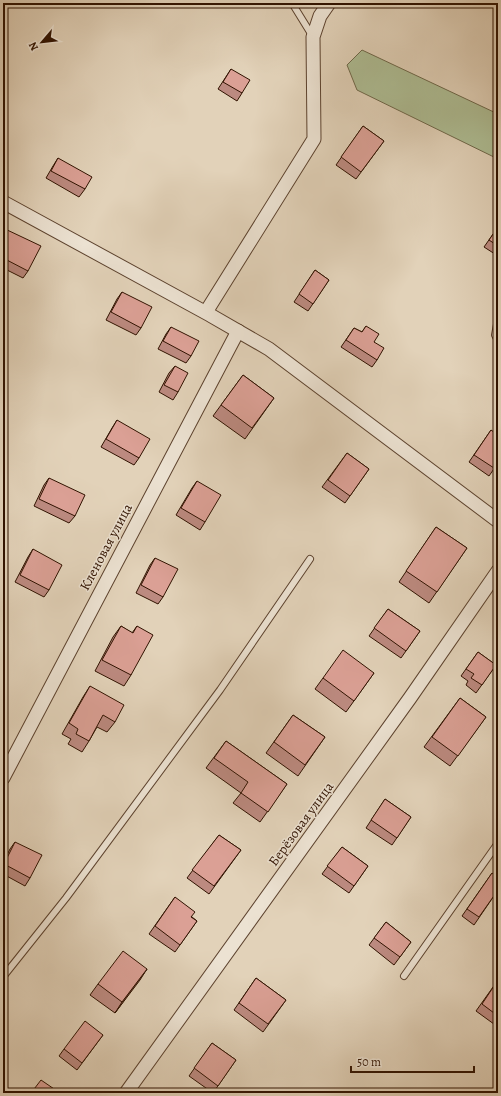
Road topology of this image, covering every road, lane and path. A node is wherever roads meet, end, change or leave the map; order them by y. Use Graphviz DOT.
graph roads {
  1 [pos="292,3"];
  2 [pos="329,3"];
  3 [pos="312,37"];
  4 [pos="3,202"];
  5 [pos="206,312"];
  6 [pos="498,319"];
  7 [pos="238,331"];
  8 [pos="498,341"];
  9 [pos="498,521"];
  10 [pos="310,559"];
  11 [pos="498,571"];
  12 [pos="3,778"];
  13 [pos="498,843"];
  14 [pos="404,976"];
  15 [pos="3,977"];
  16 [pos="126,1093"];
  1 -- 3 [label="lane"];
  2 -- 3 [label="street"];
  3 -- 5 [label="street"];
  4 -- 5 [label="street"];
  5 -- 7 [label="street"];
  6 -- 8 [label="lane"];
  7 -- 9 [label="street"];
  7 -- 12 [label="street, Кленовая улица"];
  10 -- 15 [label="lane"];
  11 -- 16 [label="street, Берёзовая улица"];
  13 -- 14 [label="lane"];
}
